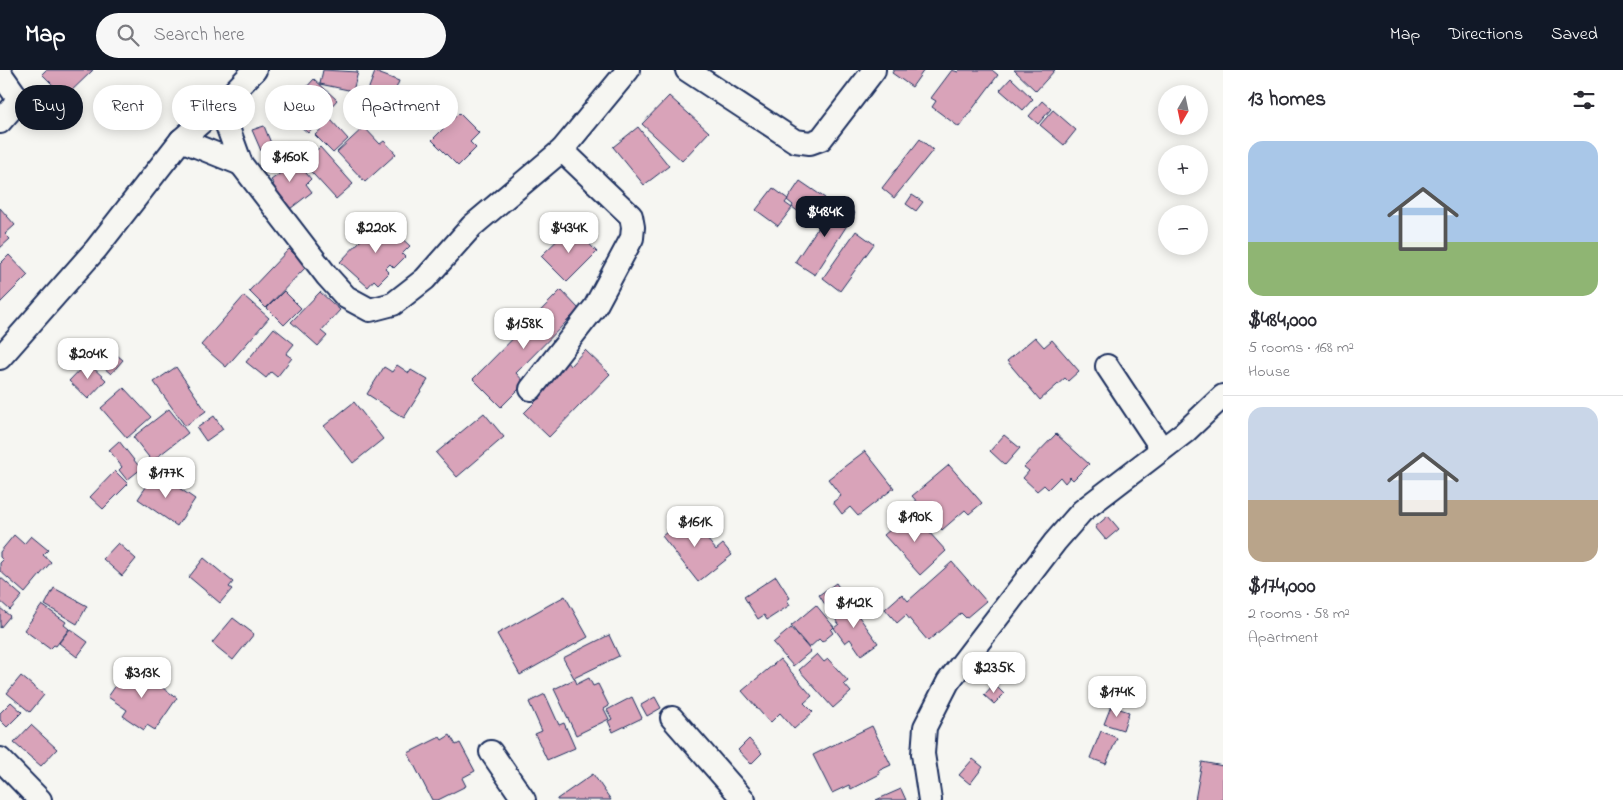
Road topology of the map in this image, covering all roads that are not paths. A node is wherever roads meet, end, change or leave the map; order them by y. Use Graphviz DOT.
graph roads {
  1 [pos="255,70"];
  2 [pos="628,70"];
  3 [pos="687,70"];
  4 [pos="874,70"];
  5 [pos="0,73"];
  6 [pos="240,85"];
  7 [pos="0,122"];
  8 [pos="192,130"];
  9 [pos="229,130"];
  10 [pos="181,140"];
  11 [pos="562,150"];
  12 [pos="241,164"];
  13 [pos="5,344"];
  14 [pos="1107,366"];
  15 [pos="531,388"];
  16 [pos="1223,396"];
  17 [pos="1162,450"];
  18 [pos="672,718"];
  19 [pos="491,752"];
  20 [pos="0,759"];
  21 [pos="40,800"];
  22 [pos="524,800"];
  23 [pos="744,800"];
  24 [pos="930,800"];
  1 -- 6 [label="street"];
  2 -- 11 [label="street"];
  3 -- 4 [label="street"];
  5 -- 7 [label="street"];
  8 -- 10 [label="street"];
  9 -- 12 [label="street"];
  10 -- 12 [label="street"];
  10 -- 13 [label="street"];
  11 -- 12 [label="street"];
  11 -- 15 [label="street"];
  14 -- 17 [label="street"];
  16 -- 17 [label="street"];
  17 -- 24 [label="street"];
  18 -- 23 [label="street"];
  19 -- 22 [label="street"];
  20 -- 21 [label="street"];
}
